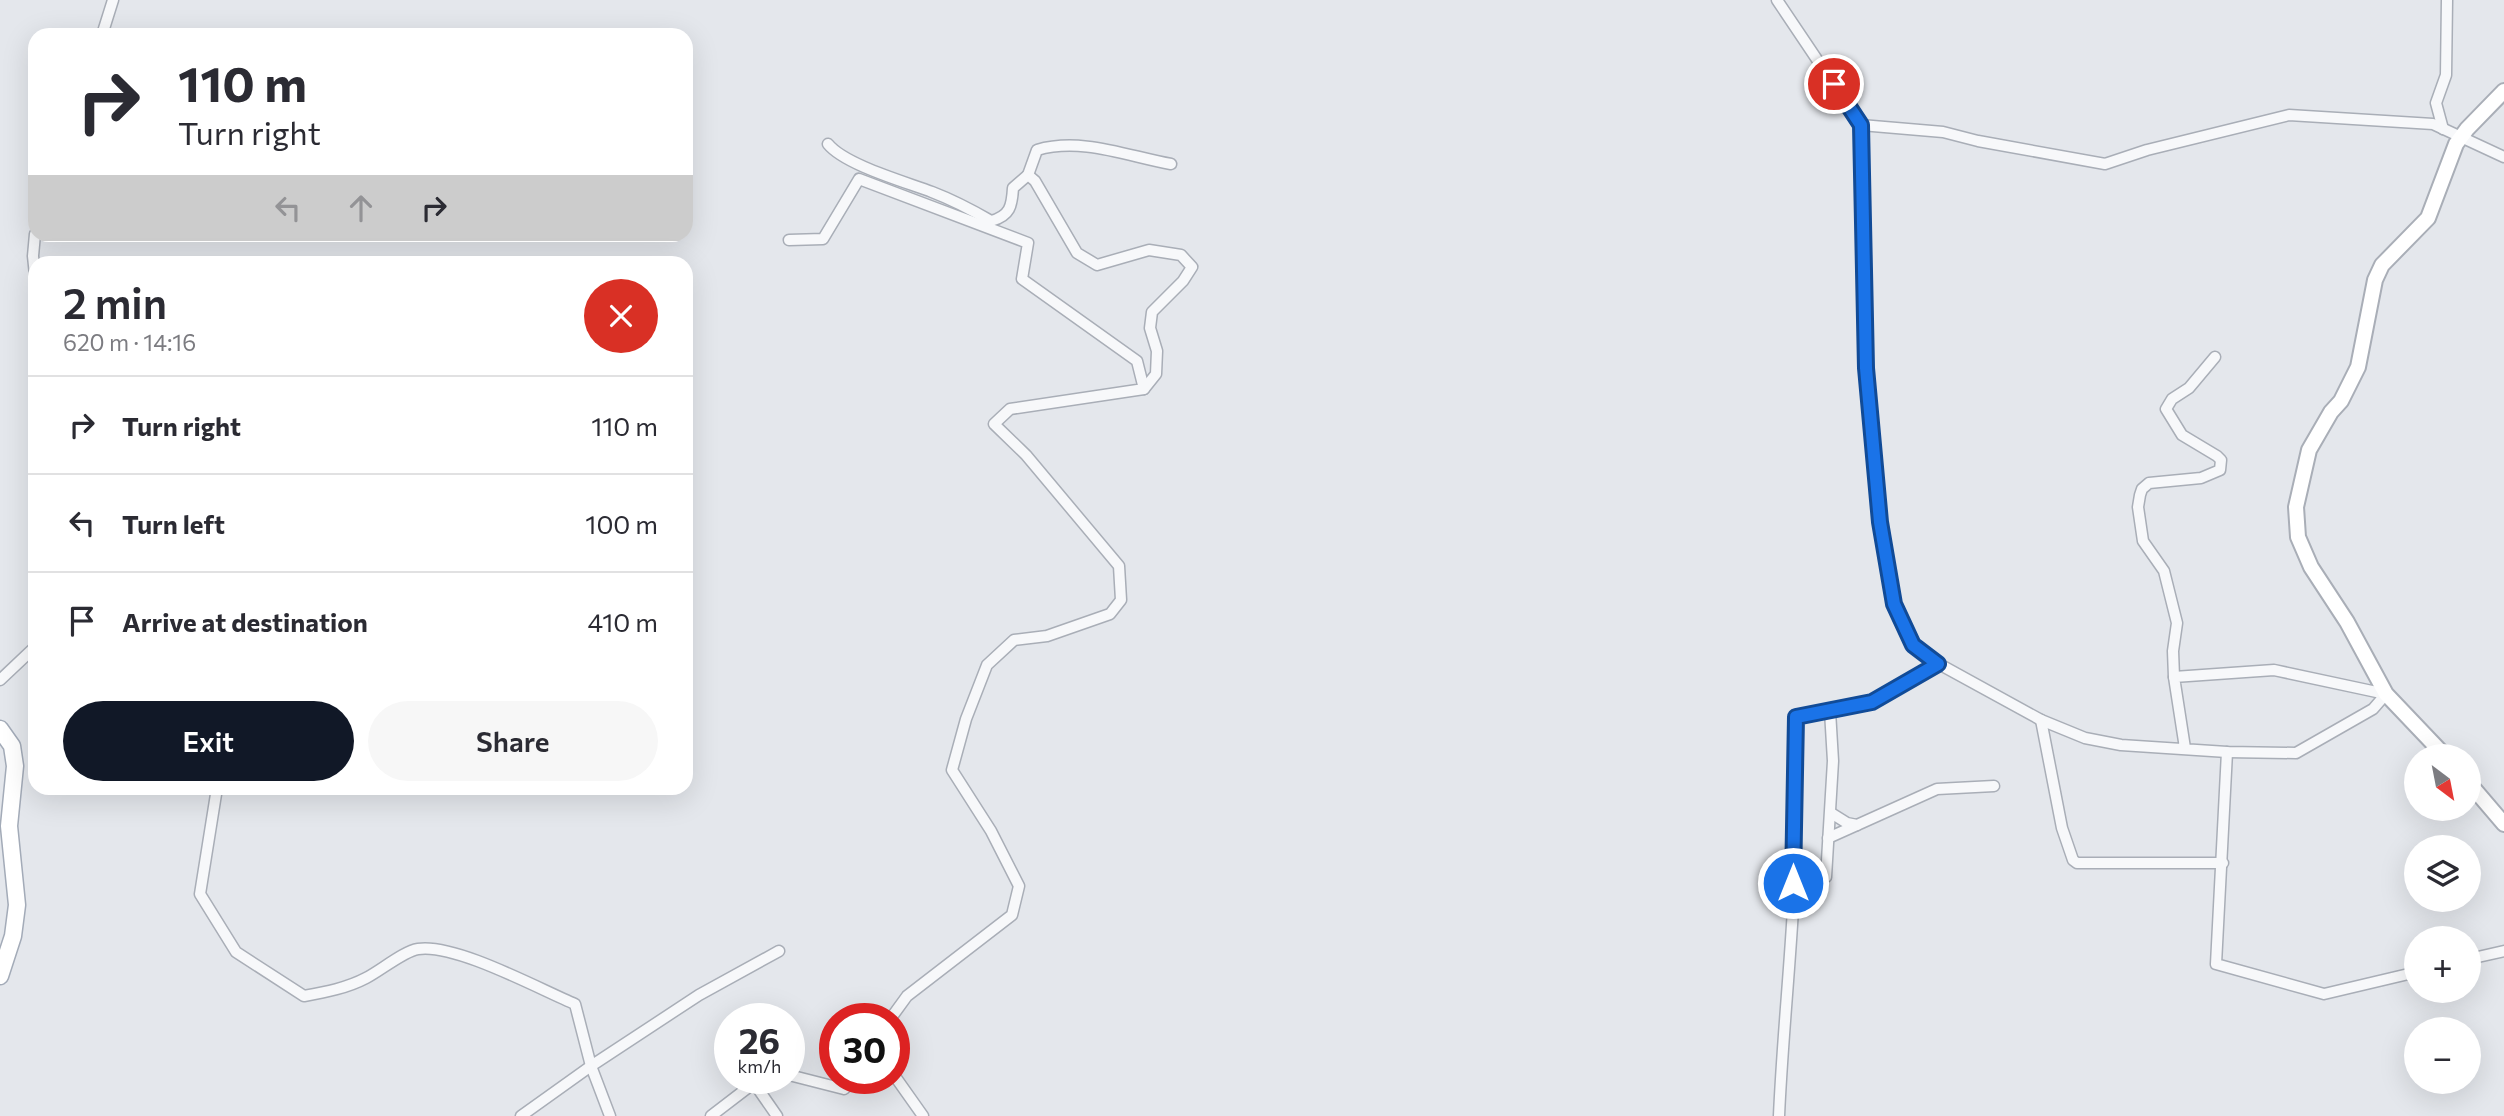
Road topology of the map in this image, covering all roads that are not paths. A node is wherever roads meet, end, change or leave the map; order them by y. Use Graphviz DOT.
graph roads {
  1 [pos="113,0"];
  2 [pos="1777,0"];
  3 [pos="2447,0"];
  4 [pos="104,28"];
  5 [pos="2504,91"];
  6 [pos="1861,125"];
  7 [pos="2443,128"];
  8 [pos="2461,136"];
  9 [pos="828,144"];
  10 [pos="2504,157"];
  11 [pos="1171,164"];
  12 [pos="1028,175"];
  13 [pos="789,240"];
  14 [pos="2215,358"];
  15 [pos="1144,389"];
  16 [pos="28,654"];
  17 [pos="1938,664"];
  18 [pos="2174,677"];
  19 [pos="0,680"];
  20 [pos="2386,694"];
  21 [pos="1830,711"];
  22 [pos="2041,720"];
  23 [pos="0,729"];
  24 [pos="2434,744"];
  25 [pos="2185,748"];
  26 [pos="2227,752"];
  27 [pos="1994,786"];
  28 [pos="216,795"];
  29 [pos="2482,798"];
  30 [pos="1831,813"];
  31 [pos="2504,824"];
  32 [pos="1857,825"];
  33 [pos="1828,838"];
  34 [pos="2223,863"];
  35 [pos="1826,877"];
  36 [pos="779,951"];
  37 [pos="2504,951"];
  38 [pos="2481,956"];
  39 [pos="2404,975"];
  40 [pos="0,976"];
  41 [pos="902,1003"];
  42 [pos="591,1066"];
  43 [pos="740,1094"];
  44 [pos="762,1094"];
  45 [pos="907,1094"];
  46 [pos="521,1116"];
  47 [pos="610,1116"];
  48 [pos="711,1116"];
  49 [pos="777,1116"];
  50 [pos="923,1116"];
  51 [pos="1779,1116"];
  1 -- 4 [label="street"];
  2 -- 6 [label="street"];
  3 -- 7 [label="street"];
  5 -- 8 [label="street"];
  6 -- 7 [label="street"];
  6 -- 17 [label="street"];
  7 -- 8 [label="street"];
  8 -- 10 [label="street"];
  8 -- 20 [label="street"];
  9 -- 12 [label="street"];
  11 -- 12 [label="street"];
  12 -- 15 [label="street"];
  13 -- 15 [label="street"];
  14 -- 18 [label="street"];
  15 -- 41 [label="street"];
  16 -- 19 [label="street"];
  17 -- 21 [label="street"];
  17 -- 22 [label="street"];
  18 -- 20 [label="street"];
  18 -- 25 [label="street"];
  20 -- 24 [label="street"];
  20 -- 26 [label="street"];
  21 -- 30 [label="street"];
  21 -- 51 [label="street"];
  22 -- 25 [label="street"];
  22 -- 34 [label="street"];
  23 -- 40 [label="main road"];
  25 -- 26 [label="street"];
  26 -- 34 [label="street"];
  27 -- 32 [label="street"];
  28 -- 42 [label="street"];
  29 -- 31 [label="street"];
  30 -- 32 [label="street"];
  30 -- 33 [label="street"];
  32 -- 33 [label="street"];
  33 -- 35 [label="street"];
  34 -- 39 [label="street"];
  36 -- 42 [label="street"];
  37 -- 38 [label="street"];
  42 -- 46 [label="street"];
  42 -- 47 [label="street"];
  43 -- 48 [label="street"];
  44 -- 49 [label="street"];
  45 -- 50 [label="street"];
}
